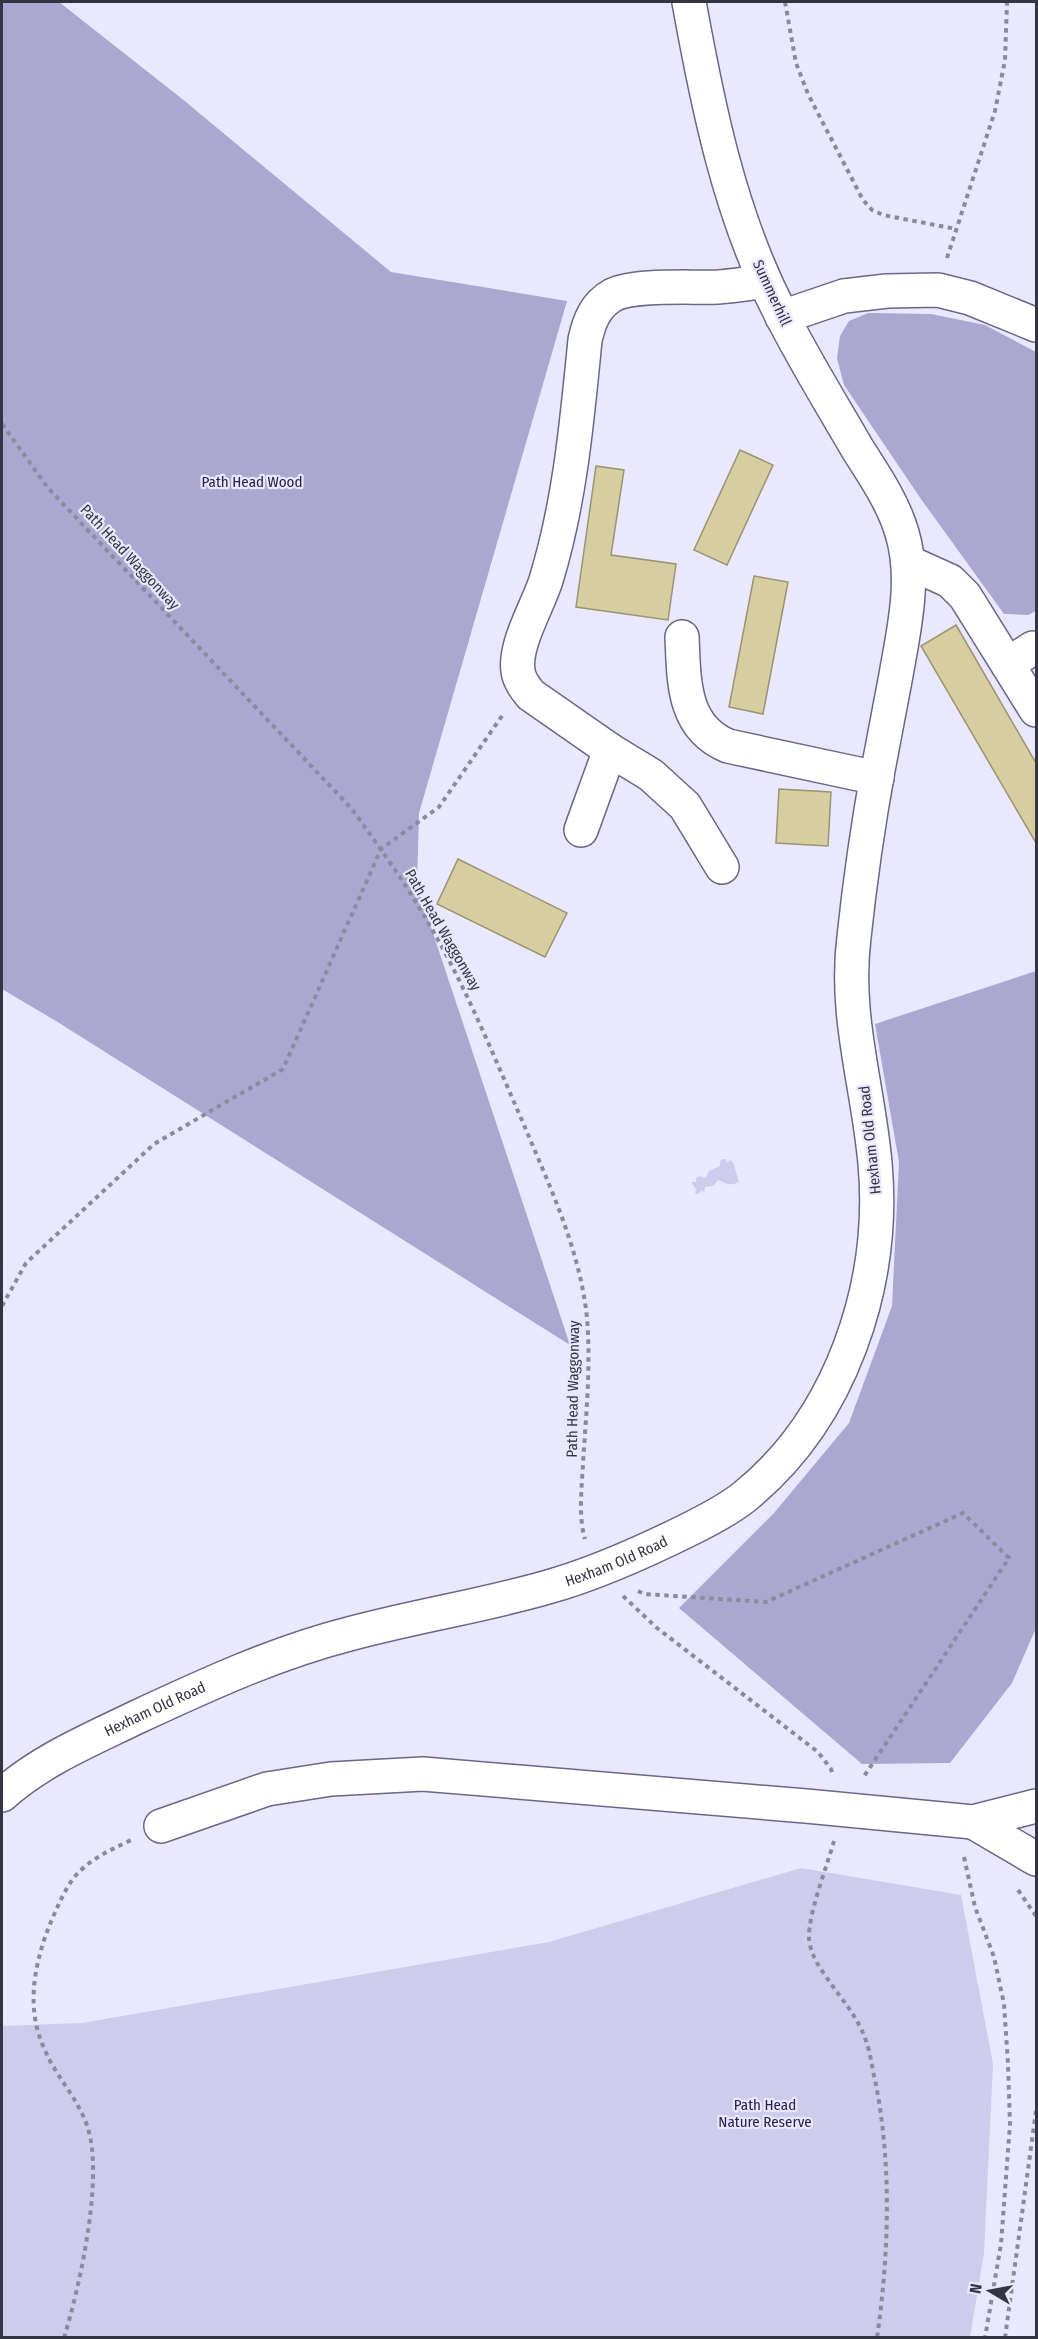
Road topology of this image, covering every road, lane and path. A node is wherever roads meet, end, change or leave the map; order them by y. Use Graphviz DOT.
graph roads {
  1 [pos="689,2"];
  2 [pos="785,2"];
  3 [pos="1007,2"];
  4 [pos="956,229"];
  5 [pos="764,282"];
  6 [pos="938,290"];
  7 [pos="782,317"];
  8 [pos="1036,325"];
  9 [pos="2,424"];
  10 [pos="908,562"];
  11 [pos="682,637"];
  12 [pos="524,686"];
  13 [pos="1036,710"];
  14 [pos="609,750"];
  15 [pos="877,778"];
  16 [pos="581,830"];
  17 [pos="381,849"];
  18 [pos="722,867"];
  19 [pos="2,1306"];
  20 [pos="596,1572"];
  21 [pos="818,1752"];
  22 [pos="2,1795"];
  23 [pos="1036,1806"];
  24 [pos="842,1809"];
  25 [pos="967,1822"];
  26 [pos="160,1826"];
  27 [pos="1036,1859"];
  28 [pos="1013,1885"];
  29 [pos="1036,1916"];
  30 [pos="1036,2110"];
  31 [pos="64,2337"];
  32 [pos="877,2337"];
  33 [pos="985,2337"];
  34 [pos="1005,2337"];
  1 -- 5 [label="street, Summerhill"];
  2 -- 4 [label="path"];
  3 -- 4 [label="path"];
  4 -- 6 [label="path"];
  5 -- 7 [label="street, Summerhill"];
  5 -- 12 [label="street"];
  6 -- 7 [label="street"];
  6 -- 8 [label="street"];
  7 -- 10 [label="street, Summerhill"];
  9 -- 17 [label="path, Path Head Waggonway"];
  10 -- 13 [label="street"];
  10 -- 15 [label="street, Summerhill"];
  11 -- 15 [label="street"];
  12 -- 14 [label="street"];
  12 -- 17 [label="path"];
  14 -- 16 [label="street"];
  14 -- 18 [label="street"];
  15 -- 20 [label="street, Hexham Old Road"];
  17 -- 19 [label="path"];
  17 -- 20 [label="path, Path Head Waggonway"];
  20 -- 21 [label="path"];
  20 -- 22 [label="street, Hexham Old Road"];
  20 -- 24 [label="path"];
  23 -- 25 [label="street"];
  24 -- 25 [label="street"];
  24 -- 26 [label="street"];
  24 -- 32 [label="path"];
  25 -- 27 [label="street"];
  25 -- 33 [label="path"];
  26 -- 31 [label="path"];
  28 -- 29 [label="path"];
  30 -- 34 [label="path"];
}
